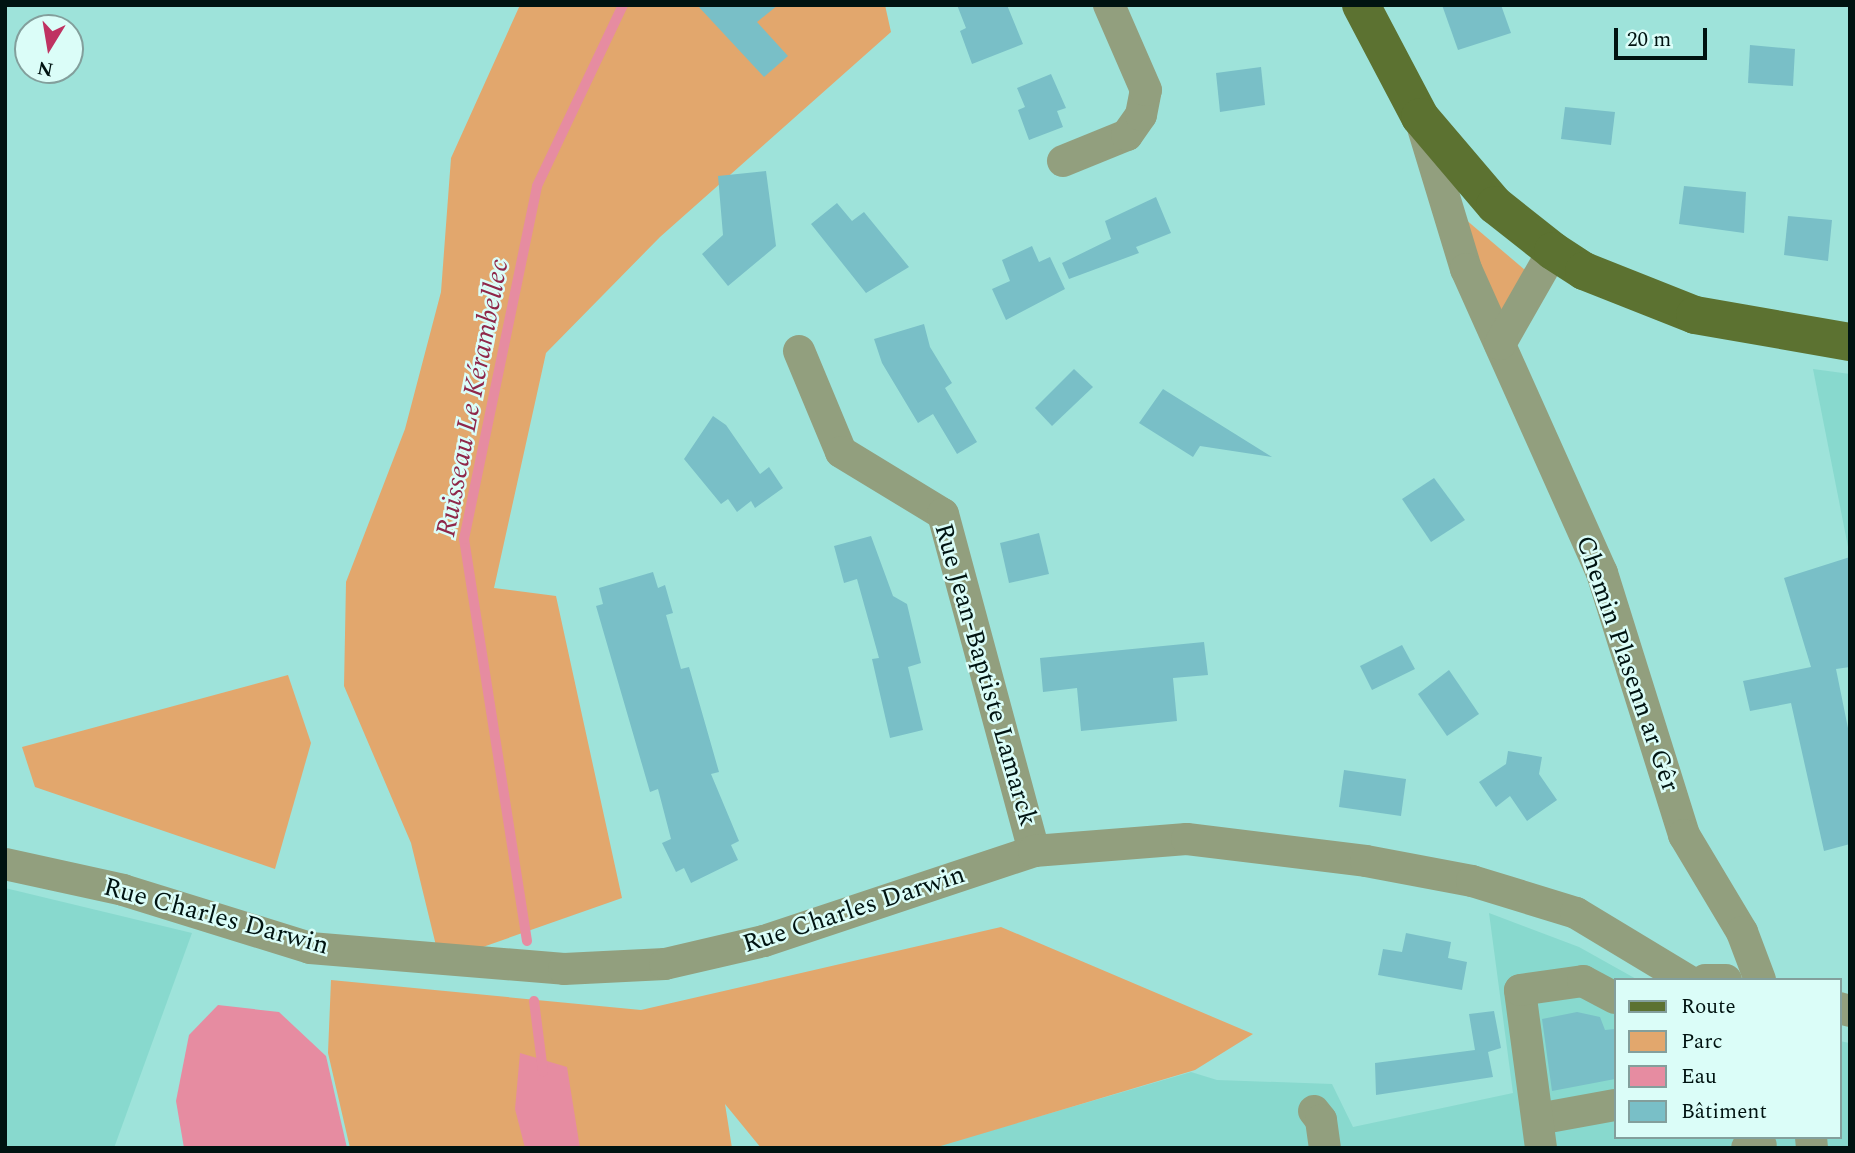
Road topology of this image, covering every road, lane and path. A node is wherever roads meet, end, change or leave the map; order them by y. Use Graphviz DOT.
graph roads {
  1 [pos="1109,5"];
  2 [pos="1361,5"];
  3 [pos="1420,117"];
  4 [pos="1063,161"];
  5 [pos="1553,251"];
  6 [pos="1850,342"];
  7 [pos="1500,344"];
  8 [pos="799,351"];
  9 [pos="1034,851"];
  10 [pos="5,864"];
  11 [pos="1683,978"];
  12 [pos="1759,978"];
  13 [pos="1614,997"];
  14 [pos="1614,1105"];
  15 [pos="1314,1111"];
  16 [pos="1540,1133"];
  17 [pos="1325,1148"];
  1 -- 4 [label="street"];
  2 -- 3 [label="main road"];
  3 -- 5 [label="main road"];
  3 -- 7 [label="street, Chemin Plasenn ar Gêr"];
  5 -- 6 [label="main road"];
  5 -- 7 [label="street"];
  7 -- 12 [label="street, Chemin Plasenn ar Gêr"];
  8 -- 9 [label="street, Rue Jean-Baptiste Lamarck"];
  9 -- 10 [label="street, Rue Charles Darwin"];
  9 -- 11 [label="street, Rue Charles Darwin"];
  13 -- 16 [label="street"];
  14 -- 16 [label="street"];
  15 -- 17 [label="street"];
}
